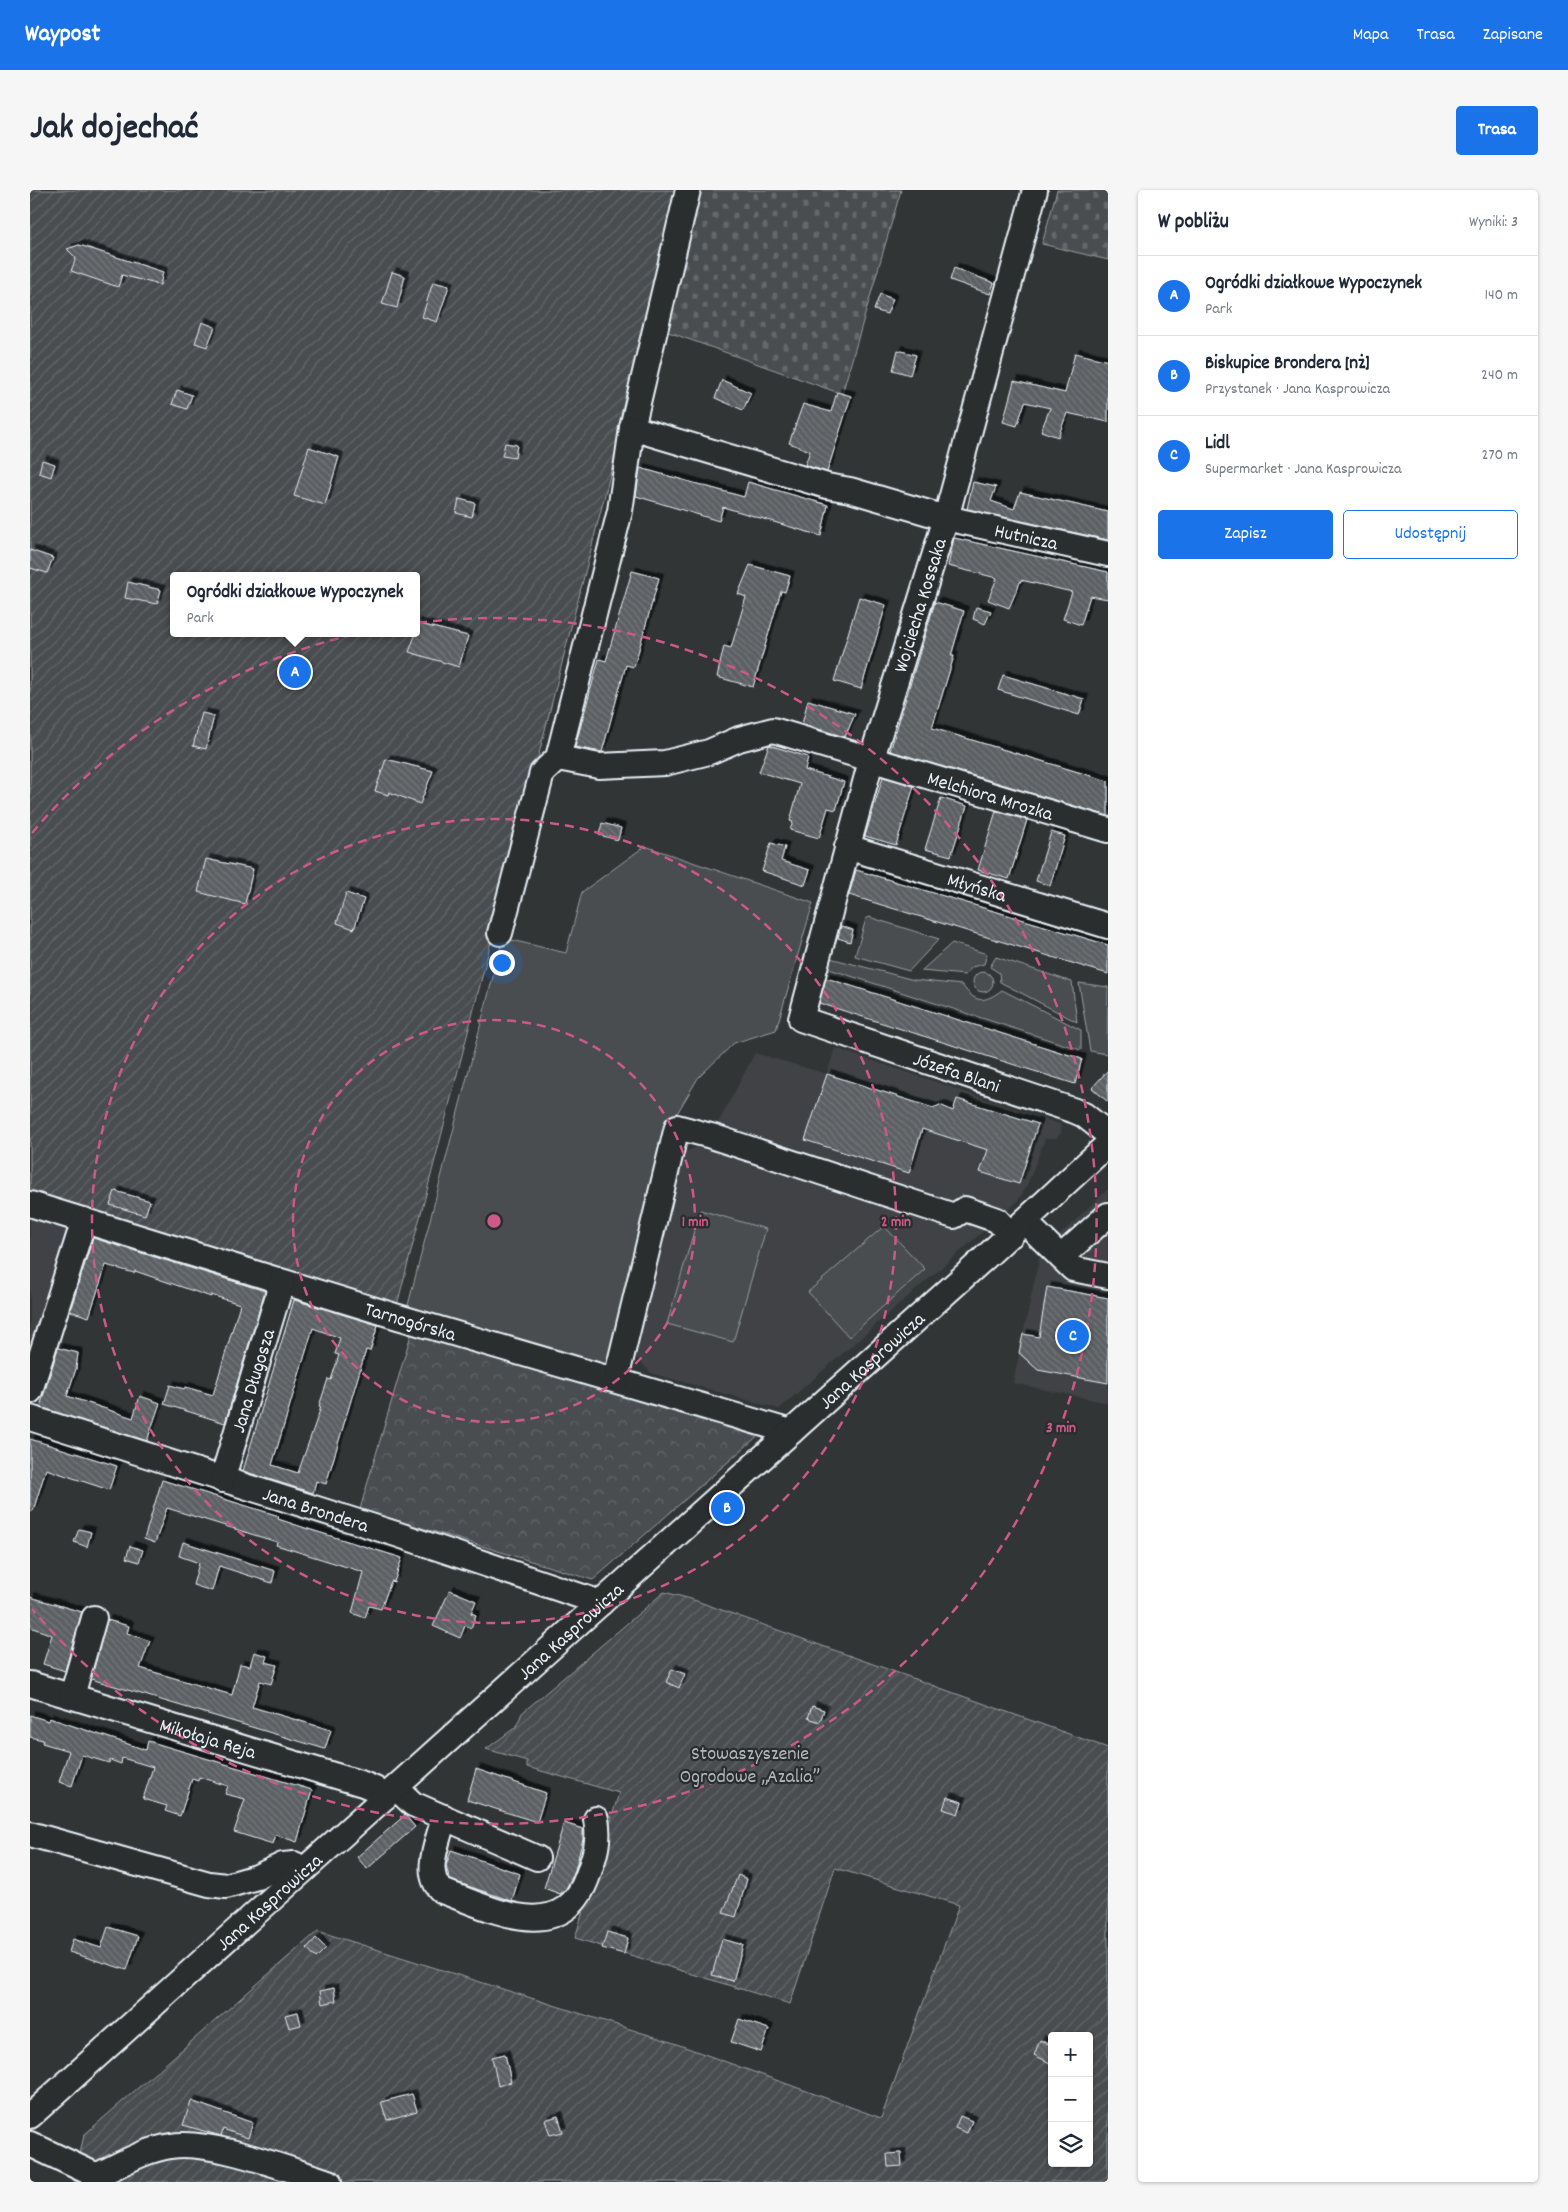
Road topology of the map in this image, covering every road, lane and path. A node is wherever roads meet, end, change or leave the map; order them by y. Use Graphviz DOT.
graph roads {
  1 [pos="688,190"];
  2 [pos="1035,190"];
  3 [pos="632,428"];
  4 [pos="946,518"];
  5 [pos="1108,554"];
  6 [pos="558,758"];
  7 [pos="871,761"];
  8 [pos="1108,830"];
  9 [pos="847,847"];
  10 [pos="1108,926"];
  11 [pos="500,933"];
  12 [pos="801,1019"];
  13 [pos="1108,1134"];
  14 [pos="1108,1144"];
  15 [pos="30,1204"];
  16 [pos="1108,1215"];
  17 [pos="84,1220"];
  18 [pos="1018,1228"];
  19 [pos="1099,1232"];
  20 [pos="1061,1257"];
  21 [pos="1108,1276"];
  22 [pos="282,1282"];
  23 [pos="38,1335"];
  24 [pos="616,1380"];
  25 [pos="30,1391"];
  26 [pos="30,1418"];
  27 [pos="791,1432"];
  28 [pos="222,1480"];
  29 [pos="601,1603"];
  30 [pos="94,1618"];
  31 [pos="30,1684"];
  32 [pos="72,1696"];
  33 [pos="391,1792"];
  34 [pos="444,1817"];
  35 [pos="596,1819"];
  36 [pos="30,1834"];
  37 [pos="537,1858"];
  38 [pos="304,1869"];
  39 [pos="30,2116"];
  40 [pos="30,2144"];
  41 [pos="329,2182"];
  1 -- 3 [label="street"];
  2 -- 4 [label="street, Wojciecha Kossaka"];
  3 -- 4 [label="street, Hutnicza"];
  3 -- 6 [label="street"];
  4 -- 5 [label="street, Hutnicza"];
  4 -- 7 [label="street, Wojciecha Kossaka"];
  6 -- 7 [label="street, Melchiora Mrozka"];
  6 -- 11 [label="street"];
  7 -- 8 [label="street, Melchiora Mrozka"];
  7 -- 9 [label="street, Wojciecha Kossaka"];
  9 -- 10 [label="street, Młyńska"];
  9 -- 12 [label="street, Wojciecha Kossaka"];
  12 -- 13 [label="street, Józefa Blani"];
  14 -- 18 [label="street, Jana Kasprowicza"];
  15 -- 17 [label="street, Tarnogórska"];
  16 -- 19 [label="street"];
  17 -- 22 [label="street, Tarnogórska"];
  17 -- 23 [label="street"];
  18 -- 20 [label="street"];
  18 -- 24 [label="street"];
  18 -- 27 [label="street, Jana Kasprowicza"];
  19 -- 20 [label="street"];
  20 -- 21 [label="street"];
  22 -- 24 [label="street, Tarnogórska"];
  22 -- 28 [label="street, Jana Długosza"];
  23 -- 25 [label="street"];
  24 -- 27 [label="street, Tarnogórska"];
  26 -- 28 [label="street, Jana Brondera"];
  27 -- 29 [label="street, Jana Kasprowicza"];
  28 -- 29 [label="street, Jana Brondera"];
  29 -- 33 [label="street, Jana Kasprowicza"];
  30 -- 32 [label="street"];
  31 -- 32 [label="street, Mikołaja Reja"];
  32 -- 33 [label="street, Mikołaja Reja"];
  33 -- 34 [label="street, Mikołaja Reja"];
  33 -- 38 [label="street, Jana Kasprowicza"];
  34 -- 35 [label="street"];
  34 -- 37 [label="street, Mikołaja Reja"];
  36 -- 38 [label="street"];
  38 -- 39 [label="street, Jana Kasprowicza"];
  40 -- 41 [label="street"];
}
